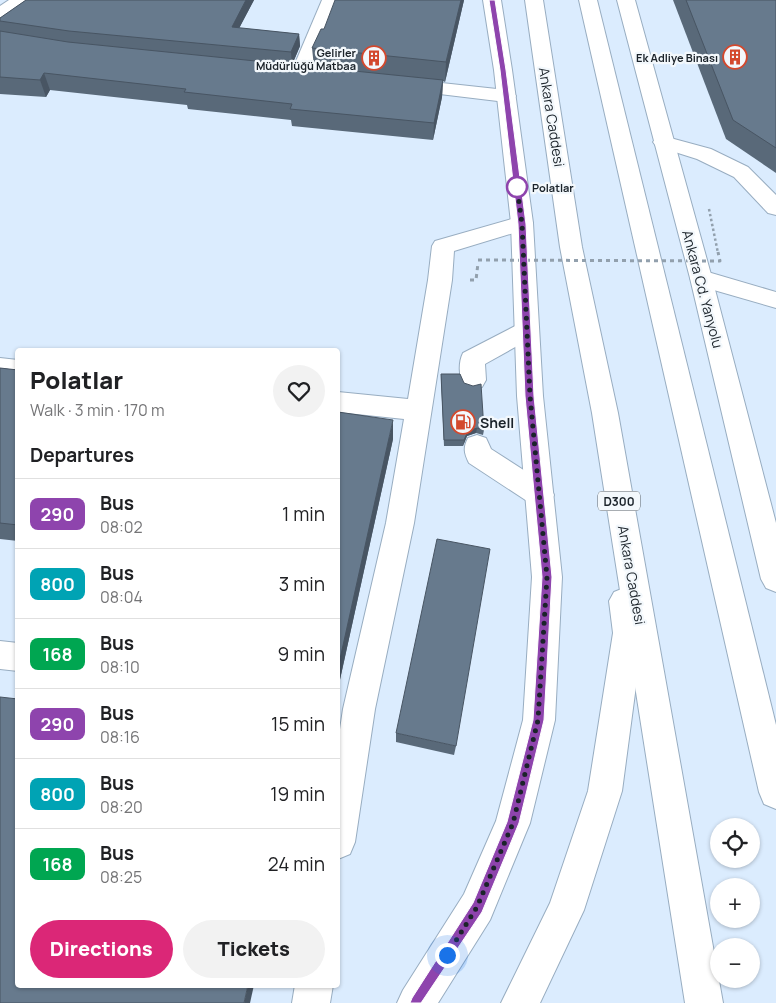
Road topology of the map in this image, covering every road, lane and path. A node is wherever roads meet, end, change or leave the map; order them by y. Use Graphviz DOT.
graph roads {
  1 [pos="21,0"];
  2 [pos="331,0"];
  3 [pos="492,0"];
  4 [pos="534,0"];
  5 [pos="588,0"];
  6 [pos="626,0"];
  7 [pos="0,14"];
  8 [pos="281,71"];
  9 [pos="300,73"];
  10 [pos="320,75"];
  11 [pos="388,83"];
  12 [pos="506,96"];
  13 [pos="663,142"];
  14 [pos="776,208"];
  15 [pos="709,209"];
  16 [pos="522,224"];
  17 [pos="478,260"];
  18 [pos="701,278"];
  19 [pos="776,300"];
  20 [pos="527,330"];
  21 [pos="0,367"];
  22 [pos="15,369"];
  23 [pos="473,380"];
  24 [pos="340,402"];
  25 [pos="418,410"];
  26 [pos="605,413"];
  27 [pos="477,446"];
  28 [pos="540,495"];
  29 [pos="769,527"];
  30 [pos="776,579"];
  31 [pos="0,655"];
  32 [pos="15,657"];
  33 [pos="348,707"];
  34 [pos="776,792"];
  35 [pos="340,815"];
  36 [pos="314,988"];
  37 [pos="311,1003"];
  38 [pos="416,1003"];
  39 [pos="520,1003"];
  40 [pos="704,1003"];
  1 -- 7 [label="main road"];
  2 -- 9 [label="main road"];
  3 -- 12 [label="main road"];
  4 -- 26 [label="main road, Ankara Caddesi / D300"];
  5 -- 34 [label="main road"];
  6 -- 13 [label="main road, Ankara Cd. Yanyolu"];
  8 -- 9 [label="main road"];
  9 -- 10 [label="main road"];
  11 -- 12 [label="main road"];
  12 -- 16 [label="main road"];
  13 -- 14 [label="main road"];
  13 -- 18 [label="main road, Ankara Cd. Yanyolu"];
  15 -- 17 [label="path, bridge"];
  16 -- 20 [label="main road"];
  16 -- 25 [label="main road"];
  18 -- 19 [label="main road"];
  18 -- 29 [label="main road, Ankara Cd. Yanyolu"];
  20 -- 23 [label="main road"];
  20 -- 28 [label="main road"];
  21 -- 22 [label="main road"];
  24 -- 25 [label="main road"];
  25 -- 33 [label="main road"];
  26 -- 39 [label="main road"];
  26 -- 40 [label="main road, Ankara Caddesi / D300"];
  27 -- 28 [label="main road"];
  28 -- 38 [label="main road"];
  29 -- 30 [label="main road, Ankara Cd. Yanyolu"];
  31 -- 32 [label="main road"];
  33 -- 35 [label="main road"];
  36 -- 37 [label="main road"];
}
